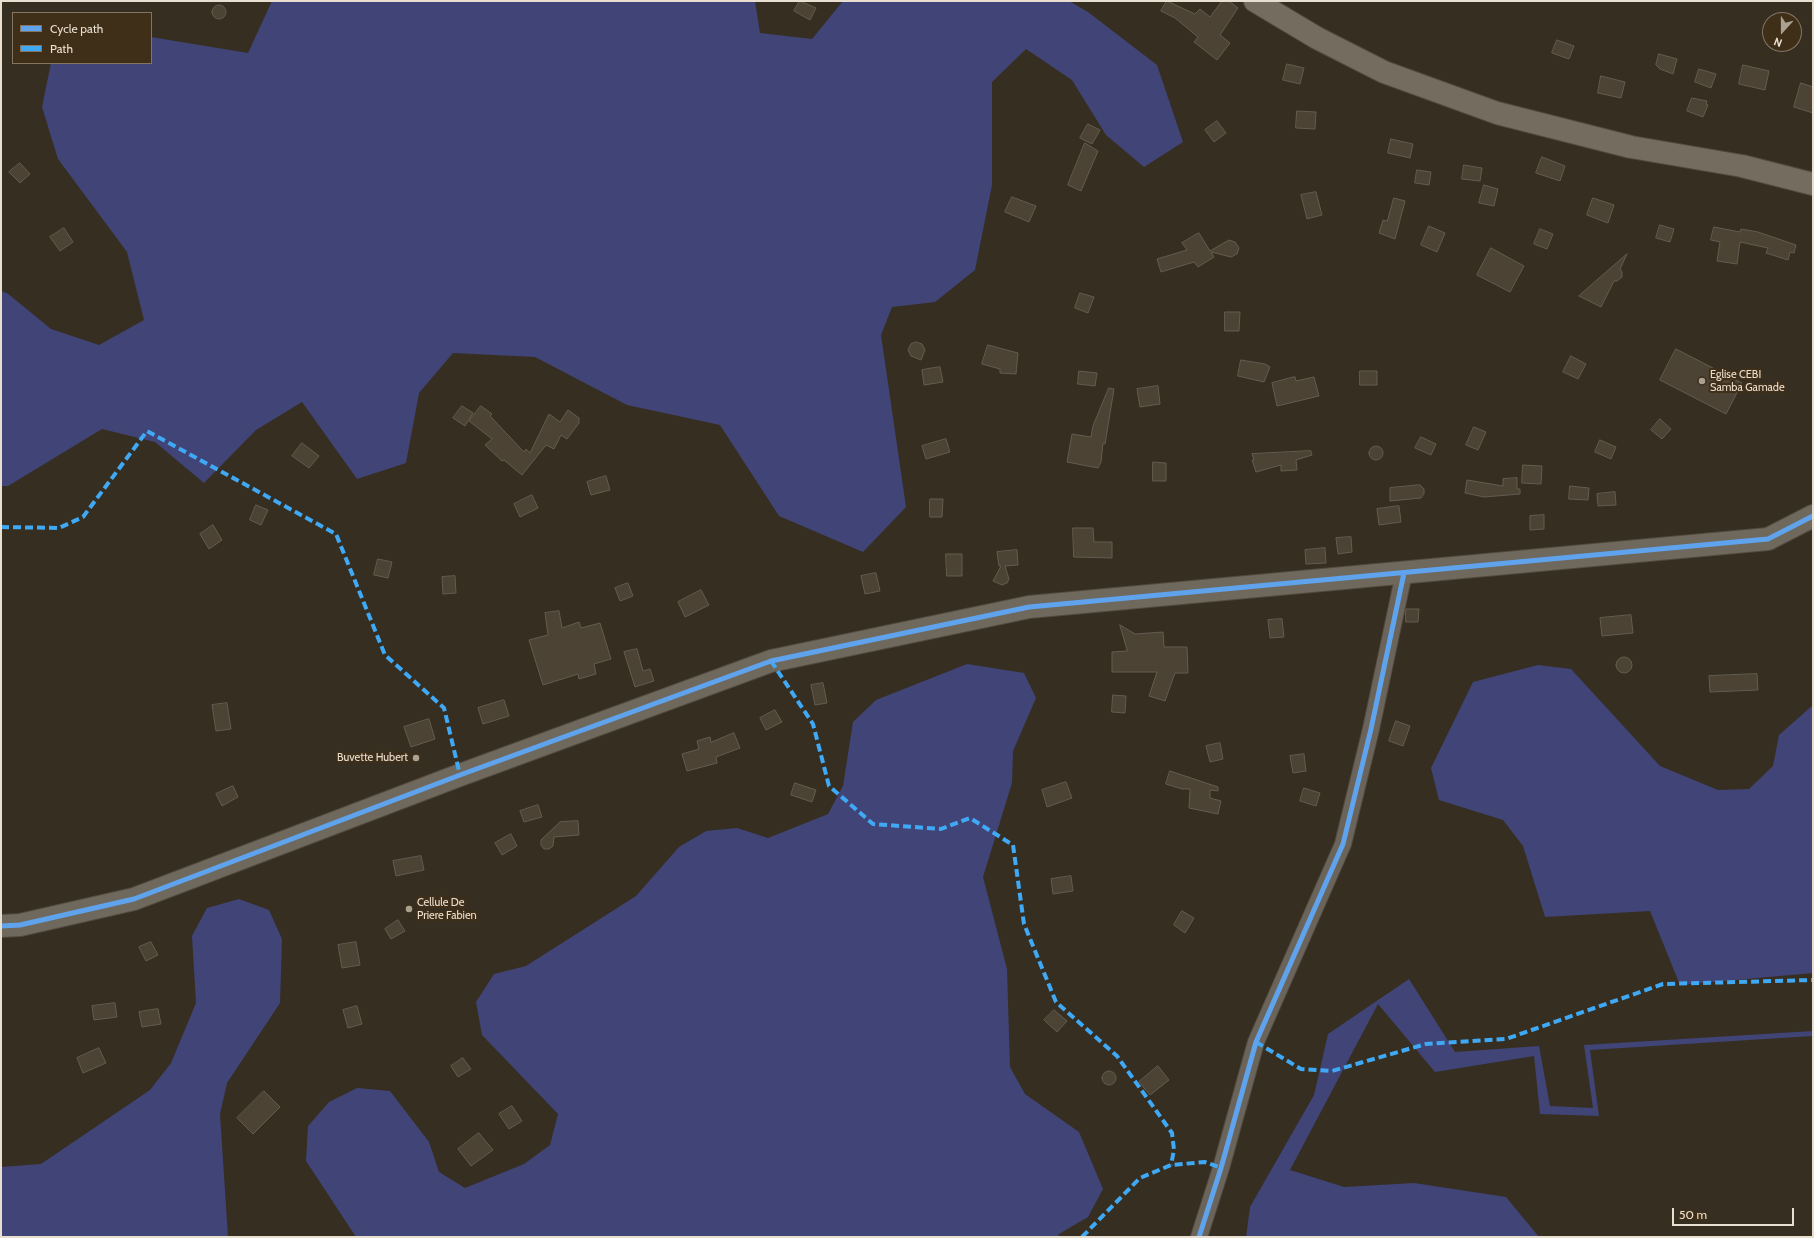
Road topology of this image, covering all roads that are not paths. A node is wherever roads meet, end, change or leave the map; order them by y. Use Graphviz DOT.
graph roads {
  1 [pos="1255,1"];
  2 [pos="1813,184"];
  3 [pos="1813,516"];
  4 [pos="1404,573"];
  5 [pos="1,926"];
  6 [pos="1199,1237"];
  1 -- 2 [label="main road"];
  3 -- 4 [label="street"];
  4 -- 5 [label="street"];
  4 -- 6 [label="street"];
}
